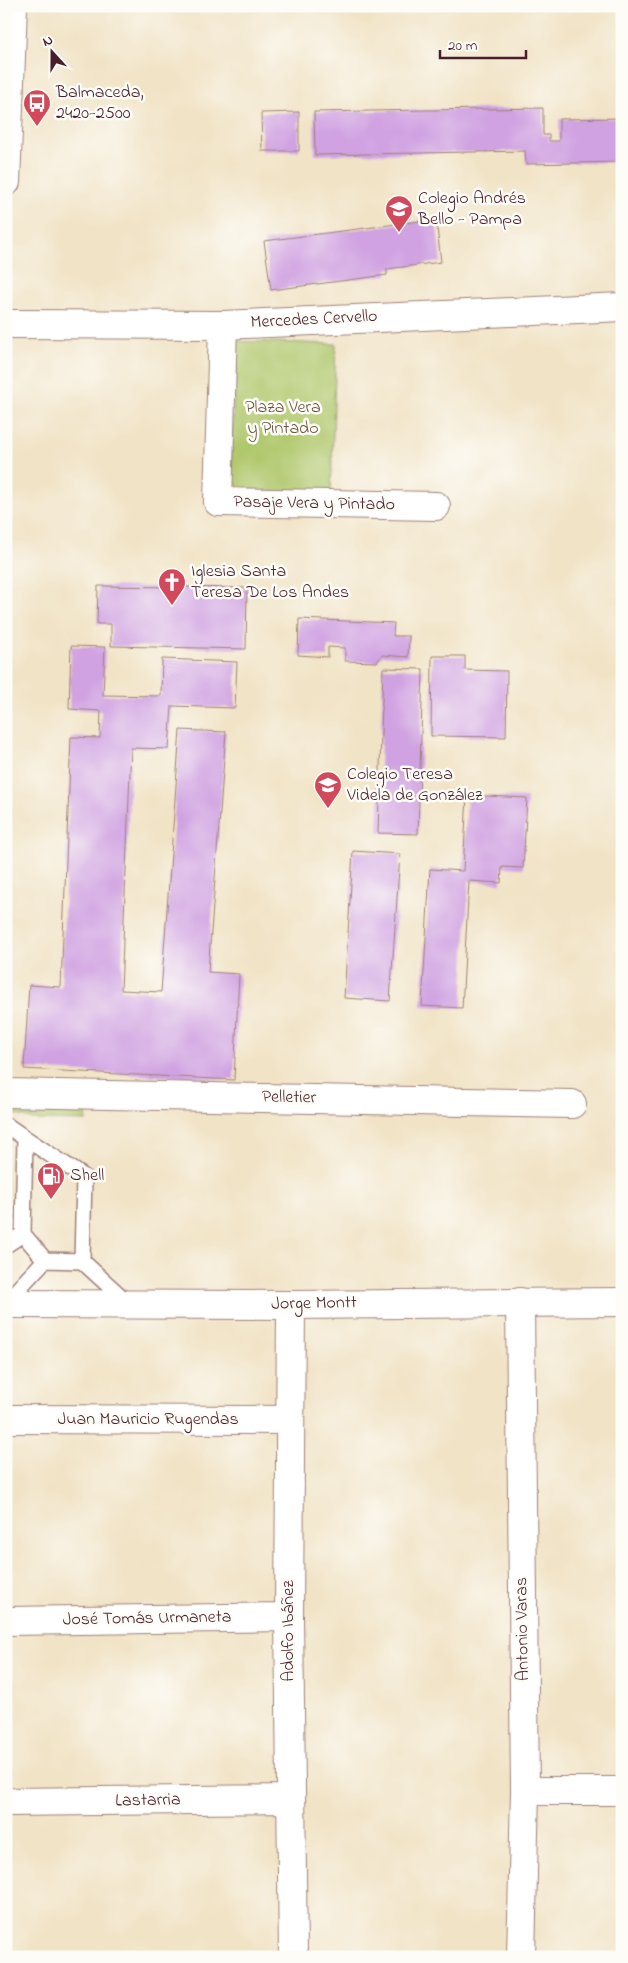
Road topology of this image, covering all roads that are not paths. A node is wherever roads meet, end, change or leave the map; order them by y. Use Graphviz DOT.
graph roads {
  1 [pos="13,6"];
  2 [pos="6,182"];
  3 [pos="622,307"];
  4 [pos="6,324"];
  5 [pos="222,325"];
  6 [pos="436,506"];
  7 [pos="6,1093"];
  8 [pos="572,1104"];
  9 [pos="6,1124"];
  10 [pos="25,1138"];
  11 [pos="23,1234"];
  12 [pos="6,1245"];
  13 [pos="45,1260"];
  14 [pos="82,1261"];
  15 [pos="520,1302"];
  16 [pos="622,1302"];
  17 [pos="6,1303"];
  18 [pos="130,1305"];
  19 [pos="291,1305"];
  20 [pos="6,1419"];
  21 [pos="289,1420"];
  22 [pos="289,1617"];
  23 [pos="6,1621"];
  24 [pos="525,1791"];
  25 [pos="622,1791"];
  26 [pos="290,1799"];
  27 [pos="6,1802"];
  28 [pos="293,1957"];
  29 [pos="521,1957"];
  1 -- 2 [label="street"];
  3 -- 5 [label="street, Mercedes Cervello"];
  4 -- 5 [label="street, Mercedes Cervello"];
  5 -- 6 [label="street, Pasaje Vera y Pintado"];
  7 -- 8 [label="street, Pelletier"];
  9 -- 10 [label="lane"];
  10 -- 11 [label="lane"];
  10 -- 14 [label="lane"];
  11 -- 12 [label="lane"];
  11 -- 13 [label="lane"];
  13 -- 14 [label="lane"];
  13 -- 17 [label="lane"];
  14 -- 18 [label="lane"];
  15 -- 16 [label="street, Jorge Montt"];
  15 -- 19 [label="street, Jorge Montt"];
  15 -- 24 [label="street, Antonio Varas"];
  17 -- 18 [label="street, Jorge Montt"];
  18 -- 19 [label="street, Jorge Montt"];
  19 -- 21 [label="street, Adolfo Ibáñez"];
  20 -- 21 [label="street, Juan Mauricio Rugendas"];
  21 -- 22 [label="street, Adolfo Ibáñez"];
  22 -- 23 [label="street, José Tomás Urmaneta"];
  22 -- 26 [label="street, Adolfo Ibáñez"];
  24 -- 25 [label="street"];
  24 -- 29 [label="street, Antonio Varas"];
  26 -- 27 [label="street, Lastarria"];
  26 -- 28 [label="street, Adolfo Ibáñez"];
}
